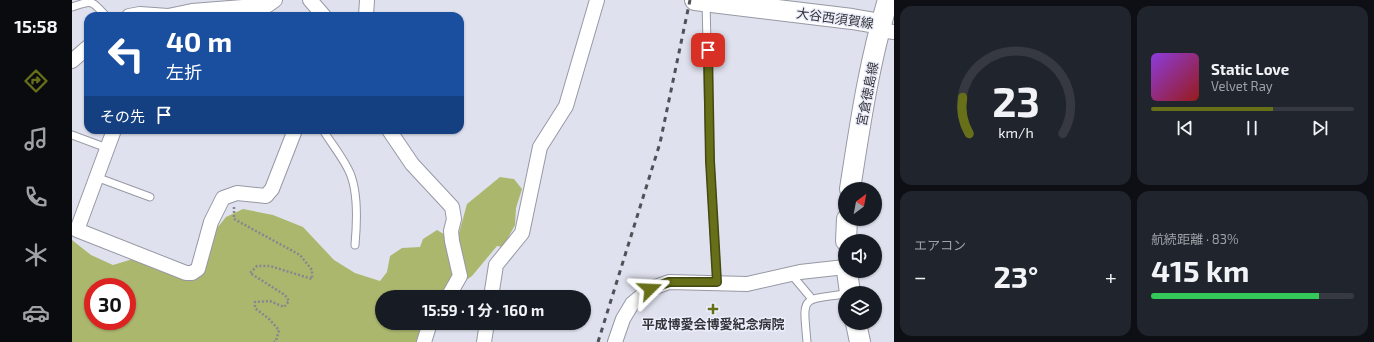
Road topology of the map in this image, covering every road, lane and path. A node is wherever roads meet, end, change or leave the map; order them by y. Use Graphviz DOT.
graph roads {
  1 [pos="275,0"];
  2 [pos="310,0"];
  3 [pos="367,0"];
  4 [pos="597,0"];
  5 [pos="888,0"];
  6 [pos="94,1"];
  7 [pos="707,1"];
  8 [pos="72,7"];
  9 [pos="103,12"];
  10 [pos="187,12"];
  11 [pos="320,12"];
  12 [pos="366,12"];
  13 [pos="887,28"];
  14 [pos="84,50"];
  15 [pos="72,61"];
  16 [pos="112,134"];
  17 [pos="293,134"];
  18 [pos="326,134"];
  19 [pos="392,134"];
  20 [pos="72,135"];
  21 [pos="107,148"];
  22 [pos="96,178"];
  23 [pos="851,182"];
  24 [pos="150,197"];
  25 [pos="238,203"];
  26 [pos="74,230"];
  27 [pos="355,245"];
  28 [pos="838,268"];
  29 [pos="791,274"];
  30 [pos="717,282"];
  31 [pos="452,290"];
  32 [pos="492,290"];
  33 [pos="838,295"];
  34 [pos="812,299"];
  35 [pos="428,330"];
  36 [pos="486,330"];
  37 [pos="857,330"];
  38 [pos="274,342"];
  39 [pos="424,342"];
  40 [pos="484,342"];
  41 [pos="615,342"];
  42 [pos="807,342"];
  43 [pos="860,342"];
  1 -- 10 [label="street"];
  2 -- 11 [label="street"];
  3 -- 12 [label="street"];
  4 -- 32 [label="street"];
  5 -- 13 [label="main road, 宮倉徳島線"];
  6 -- 8 [label="lane"];
  6 -- 9 [label="lane"];
  7 -- 13 [label="main road, 大谷西須賀線"];
  7 -- 30 [label="lane"];
  13 -- 23 [label="main road, 宮倉徳島線"];
  14 -- 15 [label="street"];
  16 -- 21 [label="street"];
  17 -- 26 [label="street"];
  18 -- 27 [label="lane"];
  19 -- 31 [label="street"];
  20 -- 21 [label="lane"];
  21 -- 22 [label="street"];
  22 -- 24 [label="lane"];
  22 -- 26 [label="street"];
  25 -- 38 [label="path"];
  28 -- 29 [label="street"];
  29 -- 30 [label="street"];
  29 -- 34 [label="lane"];
  30 -- 41 [label="street"];
  33 -- 34 [label="lane"];
  34 -- 42 [label="lane"];
  35 -- 39 [label="street"];
  36 -- 40 [label="street"];
  37 -- 43 [label="main road"];
}
